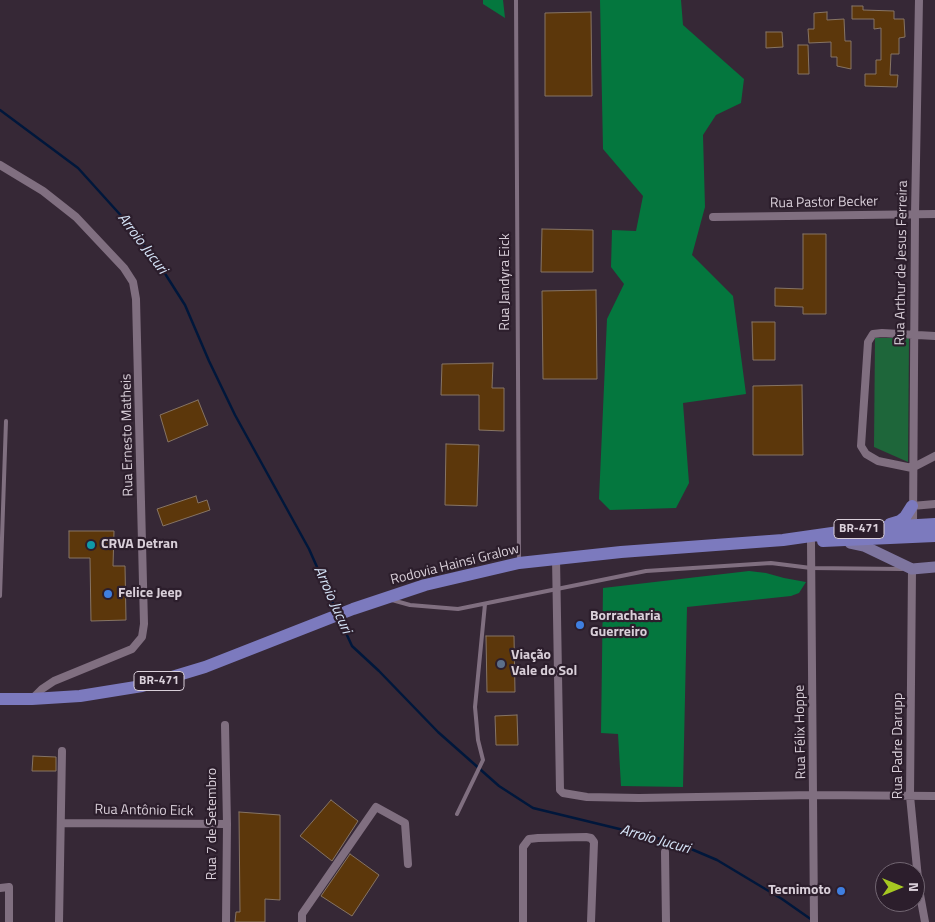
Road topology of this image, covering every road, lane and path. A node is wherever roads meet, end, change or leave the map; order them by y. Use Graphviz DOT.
graph roads {
  1 [pos="516,0"];
  2 [pos="919,0"];
  3 [pos="0,165"];
  4 [pos="915,214"];
  5 [pos="935,214"];
  6 [pos="713,217"];
  7 [pos="914,335"];
  8 [pos="935,336"];
  9 [pos="6,421"];
  10 [pos="935,456"];
  11 [pos="912,468"];
  12 [pos="935,504"];
  13 [pos="912,506"];
  14 [pos="935,524"];
  15 [pos="913,526"];
  16 [pos="856,530"];
  17 [pos="935,536"];
  18 [pos="784,540"];
  19 [pos="816,541"];
  20 [pos="556,558"];
  21 [pos="519,563"];
  22 [pos="811,568"];
  23 [pos="935,568"];
  24 [pos="912,569"];
  25 [pos="557,589"];
  26 [pos="0,596"];
  27 [pos="385,598"];
  28 [pos="485,604"];
  29 [pos="0,699"];
  30 [pos="32,699"];
  31 [pos="225,725"];
  32 [pos="62,751"];
  33 [pos="814,794"];
  34 [pos="910,796"];
  35 [pos="935,796"];
  36 [pos="457,814"];
  37 [pos="61,823"];
  38 [pos="227,824"];
  39 [pos="665,852"];
  40 [pos="408,864"];
  41 [pos="0,888"];
  42 [pos="9,922"];
  43 [pos="60,922"];
  44 [pos="226,922"];
  45 [pos="302,922"];
  46 [pos="523,922"];
  47 [pos="591,922"];
  48 [pos="666,922"];
  49 [pos="814,922"];
  50 [pos="925,922"];
  1 -- 21 [label="lane, Rua Jandyra Eick"];
  2 -- 4 [label="street, Rua Arthur de Jesus Ferreira"];
  3 -- 30 [label="street, Rua Ernesto Matheis"];
  4 -- 5 [label="street, Rua Pastor Becker"];
  4 -- 6 [label="street, Rua Pastor Becker"];
  4 -- 7 [label="street, Rua Arthur de Jesus Ferreira"];
  7 -- 8 [label="street"];
  7 -- 11 [label="street, Rua Arthur de Jesus Ferreira"];
  7 -- 11 [label="street"];
  9 -- 26 [label="lane"];
  10 -- 11 [label="street"];
  11 -- 13 [label="street, Rua Arthur de Jesus Ferreira"];
  12 -- 13 [label="street"];
  13 -- 15 [label="street, Rua Arthur de Jesus Ferreira"];
  13 -- 16 [label="main road"];
  14 -- 15 [label="main road, Rodovia Hainsi Gralow / BR-471"];
  15 -- 16 [label="main road, Rodovia Hainsi Gralow / BR-471"];
  16 -- 18 [label="main road, Rodovia Hainsi Gralow / BR-471"];
  17 -- 19 [label="main road, Rodovia Hainsi Gralow / BR-471"];
  18 -- 19 [label="main road, Rodovia Hainsi Gralow / BR-471"];
  18 -- 20 [label="main road, Rodovia Hainsi Gralow / BR-471"];
  19 -- 22 [label="street, Rua Félix Hoppe"];
  19 -- 24 [label="main road"];
  20 -- 21 [label="main road, Rodovia Hainsi Gralow / BR-471"];
  20 -- 25 [label="street"];
  21 -- 27 [label="main road, Rodovia Hainsi Gralow / BR-471"];
  22 -- 24 [label="lane"];
  22 -- 25 [label="lane"];
  22 -- 33 [label="street, Rua Félix Hoppe"];
  23 -- 24 [label="main road"];
  24 -- 34 [label="street, Rua Padre Darupp"];
  25 -- 28 [label="lane"];
  25 -- 33 [label="street"];
  27 -- 28 [label="lane"];
  27 -- 30 [label="main road, Rodovia Hainsi Gralow / BR-471"];
  28 -- 36 [label="lane"];
  29 -- 30 [label="main road, Rodovia Hainsi Gralow / BR-471"];
  31 -- 38 [label="street, Rua 7 de Setembro"];
  32 -- 37 [label="street"];
  33 -- 34 [label="street"];
  33 -- 49 [label="street, Rua Félix Hoppe"];
  34 -- 35 [label="street"];
  34 -- 50 [label="street, Rua Padre Darupp"];
  37 -- 38 [label="street, Rua Antônio Eick"];
  37 -- 43 [label="street"];
  38 -- 44 [label="street, Rua 7 de Setembro"];
  39 -- 48 [label="street"];
  40 -- 45 [label="street"];
  41 -- 42 [label="street"];
  46 -- 47 [label="street"];
}
